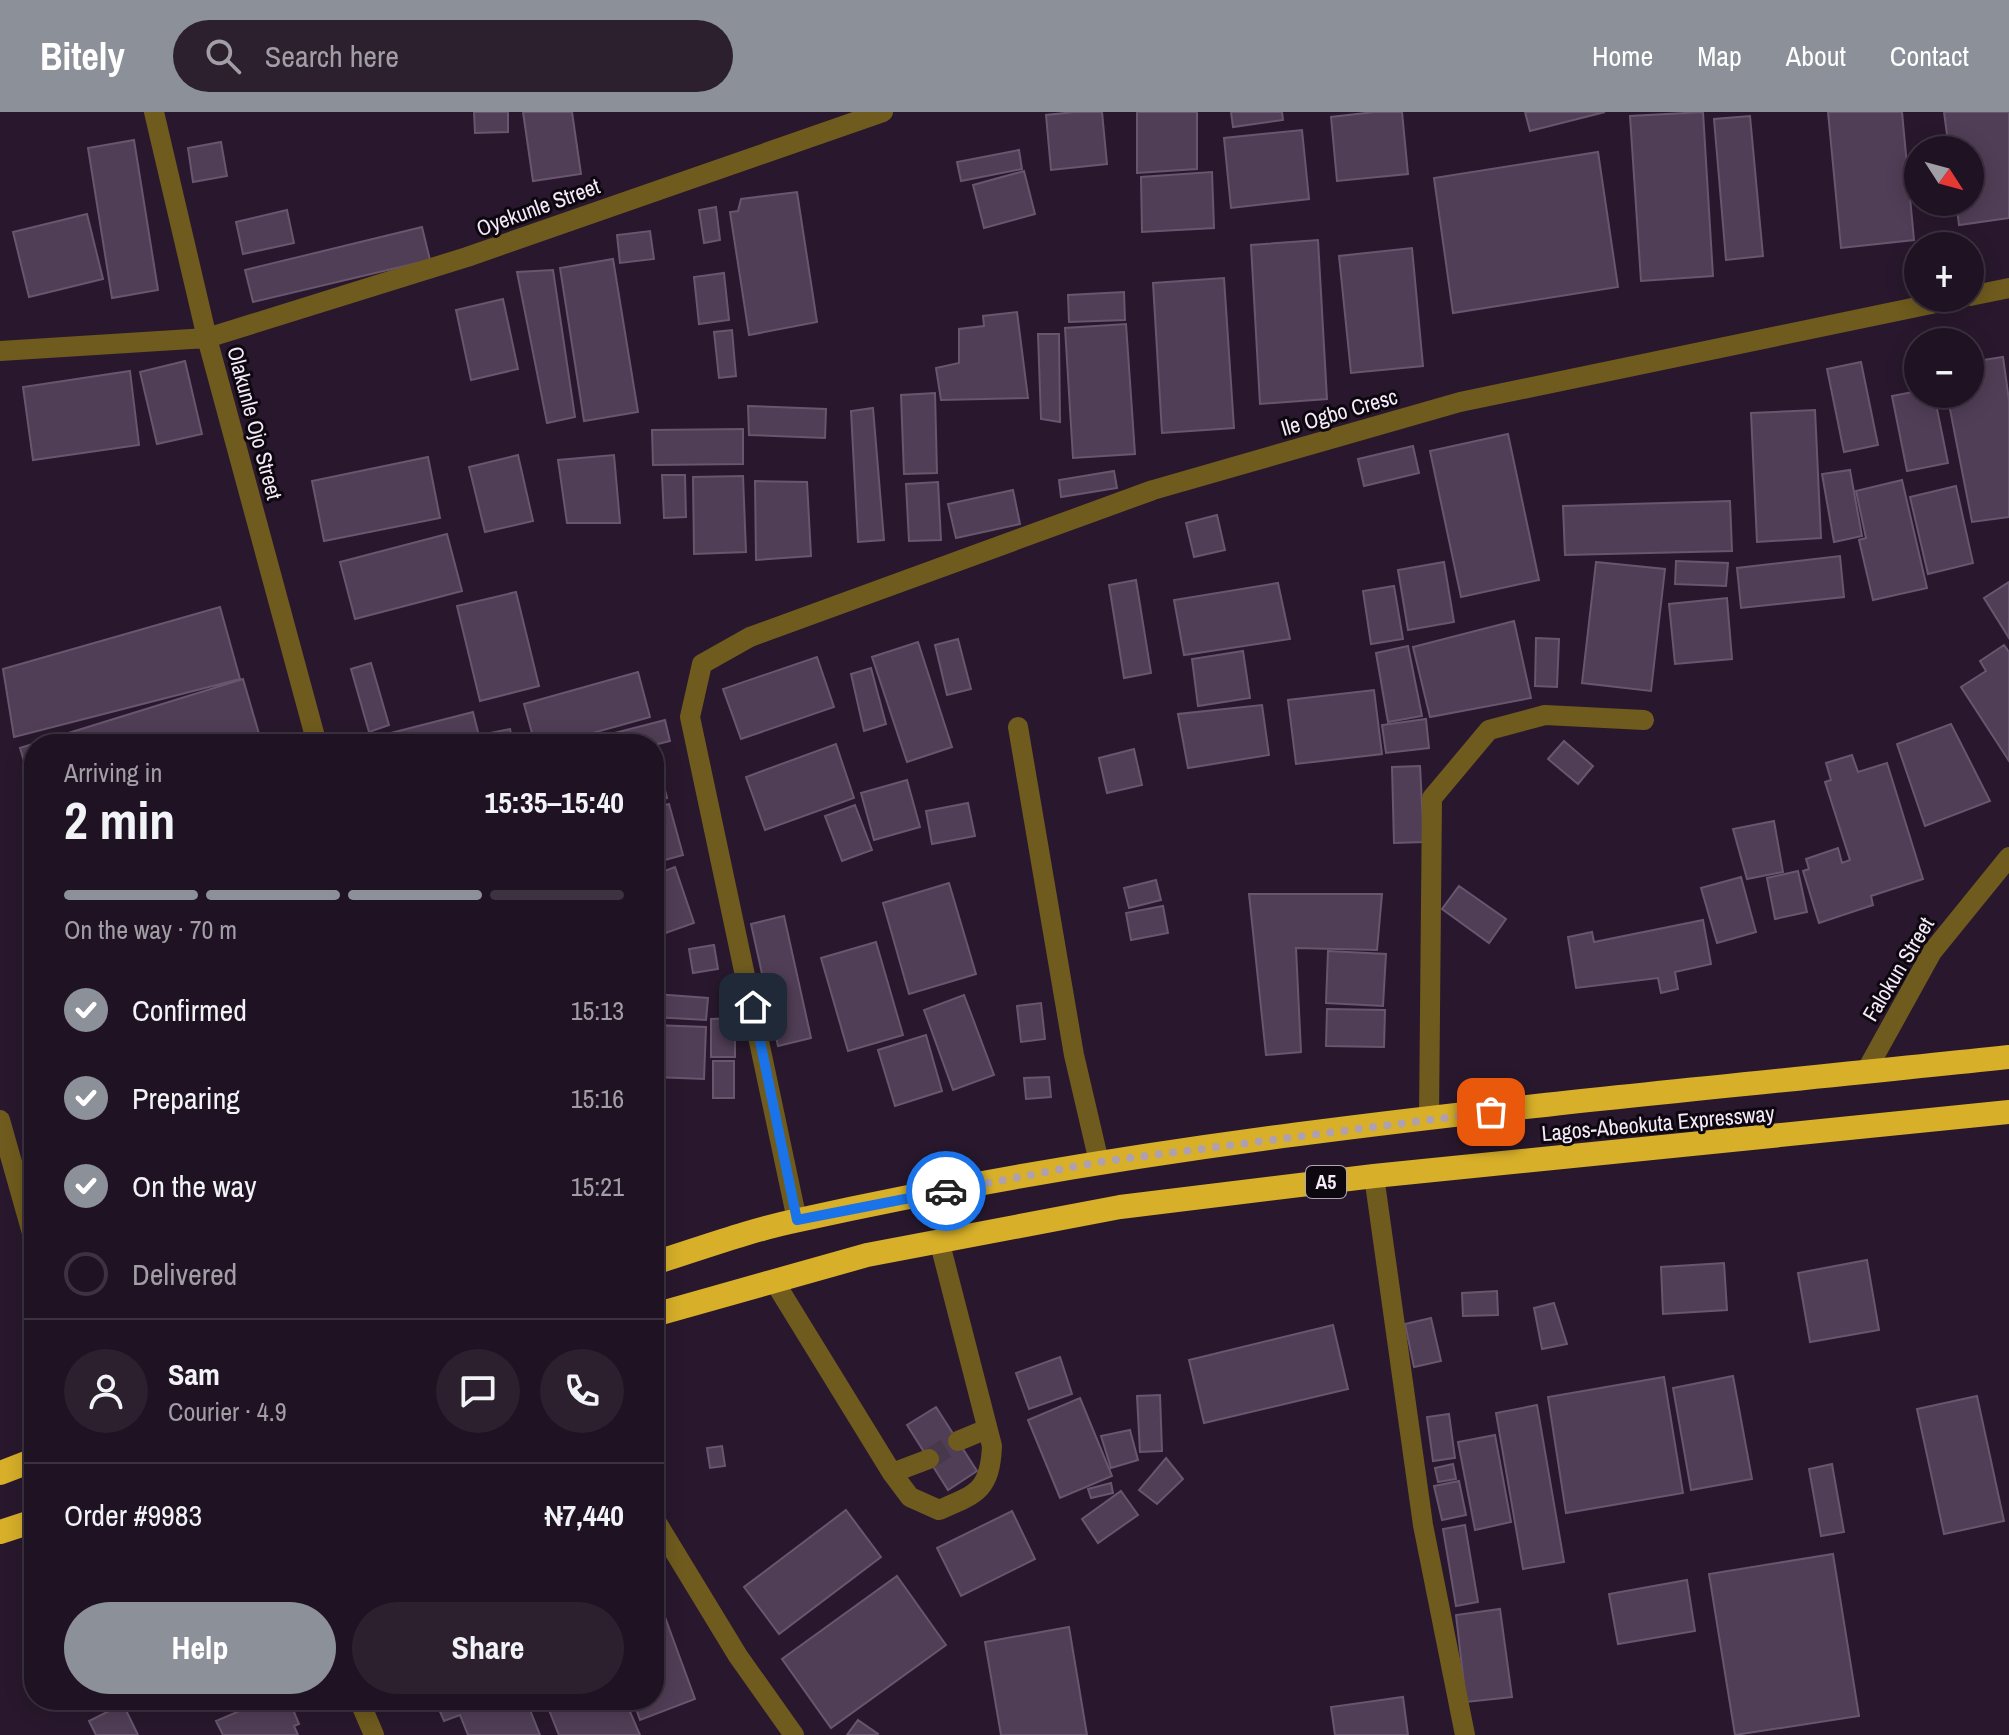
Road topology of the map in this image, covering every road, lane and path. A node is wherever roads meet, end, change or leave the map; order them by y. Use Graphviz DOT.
graph roads {
  1 [pos="154,112"];
  2 [pos="883,112"];
  3 [pos="2009,288"];
  4 [pos="1984,293"];
  5 [pos="1904,310"];
  6 [pos="207,338"];
  7 [pos="0,351"];
  8 [pos="1644,720"];
  9 [pos="1018,727"];
  10 [pos="314,734"];
  11 [pos="2009,857"];
  12 [pos="2009,1057"];
  13 [pos="1865,1073"];
  14 [pos="2009,1112"];
  15 [pos="1429,1118"];
  16 [pos="0,1120"];
  17 [pos="1099,1162"];
  18 [pos="1374,1176"];
  19 [pos="24,1205"];
  20 [pos="797,1220"];
  21 [pos="939,1240"];
  22 [pos="664,1260"];
  23 [pos="774,1281"];
  24 [pos="664,1312"];
  25 [pos="987,1429"];
  26 [pos="958,1441"];
  27 [pos="929,1459"];
  28 [pos="24,1464"];
  29 [pos="0,1473"];
  30 [pos="892,1473"];
  31 [pos="24,1524"];
  32 [pos="0,1532"];
  33 [pos="664,1534"];
  34 [pos="363,1710"];
  35 [pos="374,1735"];
  36 [pos="794,1735"];
  37 [pos="1465,1735"];
  1 -- 6 [label="street, Olakunle Ojo Street"];
  2 -- 6 [label="street, Oyekunle Street"];
  3 -- 4 [label="street"];
  5 -- 20 [label="street, Ile Ogbo Cresc"];
  6 -- 7 [label="street, Oyekunle Street"];
  6 -- 10 [label="street, Olakunle Ojo Street"];
  8 -- 15 [label="street"];
  9 -- 17 [label="street"];
  11 -- 13 [label="street, Falokun Street"];
  12 -- 13 [label="highway, Lagos-Abeokuta Expressway / A5"];
  13 -- 15 [label="highway, Lagos-Abeokuta Expressway / A5"];
  14 -- 18 [label="highway, Lagos-Abeokuta Expressway / A5"];
  15 -- 17 [label="highway, Lagos-Abeokuta Expressway / A5"];
  16 -- 19 [label="street"];
  17 -- 20 [label="highway, Lagos-Abeokuta Expressway / A5"];
  18 -- 21 [label="highway, Lagos-Abeokuta Expressway / A5"];
  18 -- 37 [label="street"];
  20 -- 22 [label="highway, Lagos-Abeokuta Expressway / A5"];
  21 -- 23 [label="highway, Lagos-Abeokuta Expressway / A5"];
  21 -- 25 [label="street"];
  23 -- 24 [label="highway, Lagos-Abeokuta Expressway / A5"];
  23 -- 30 [label="street"];
  25 -- 26 [label="street"];
  25 -- 30 [label="street"];
  27 -- 30 [label="street"];
  28 -- 29 [label="highway"];
  31 -- 32 [label="highway"];
  33 -- 36 [label="street"];
  34 -- 35 [label="street"];
}
